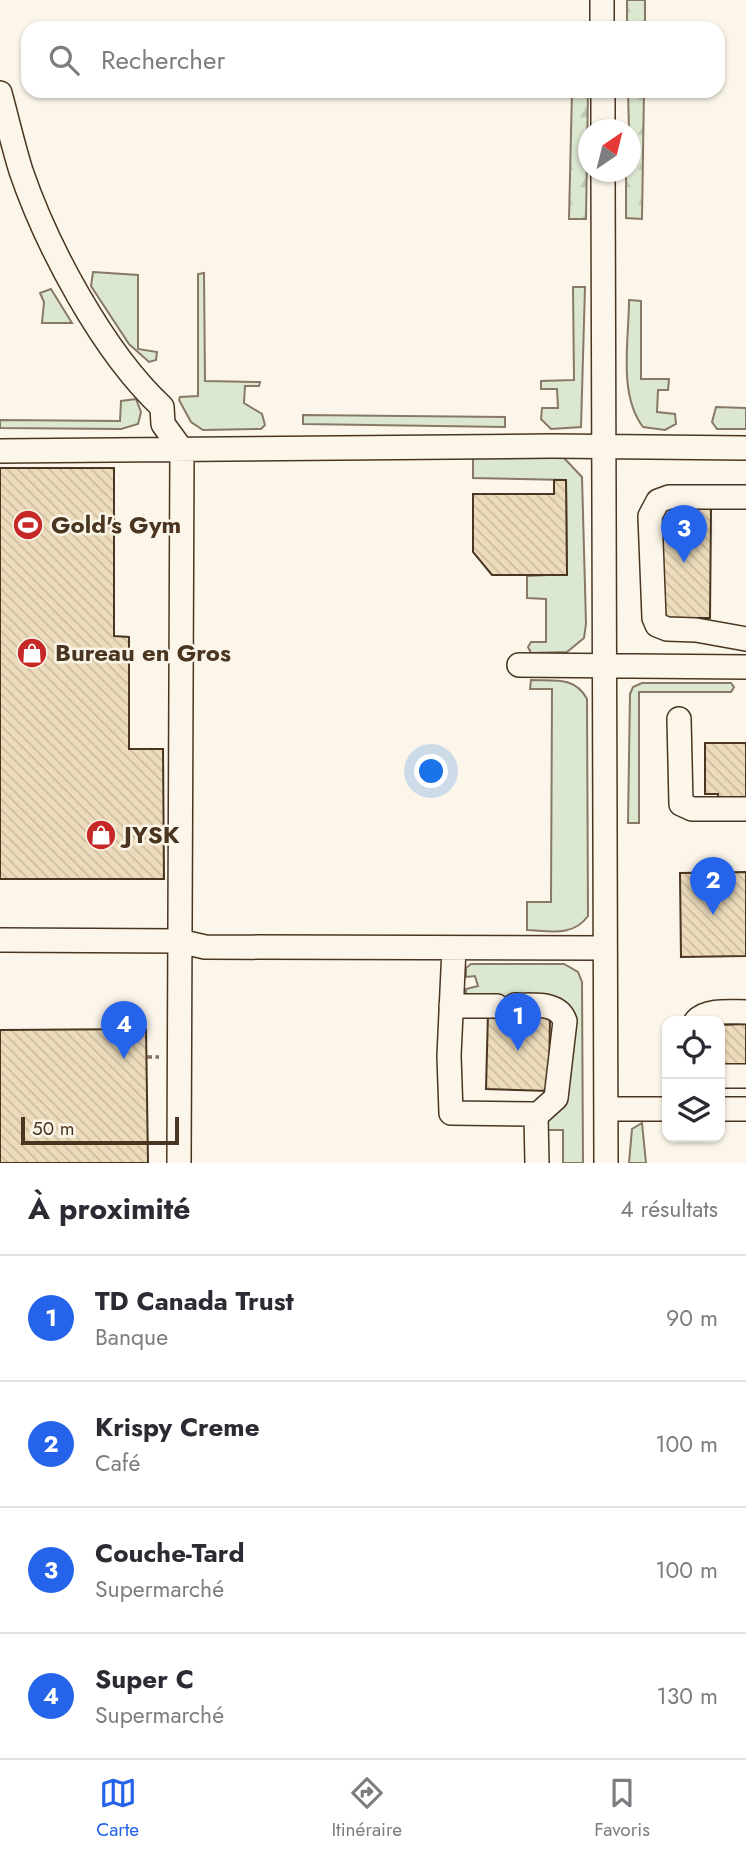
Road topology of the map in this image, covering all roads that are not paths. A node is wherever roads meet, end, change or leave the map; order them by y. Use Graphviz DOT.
graph roads {
  1 [pos="602,0"];
  2 [pos="603,21"];
  3 [pos="0,93"];
  4 [pos="603,98"];
  5 [pos="603,119"];
  6 [pos="603,182"];
  7 [pos="604,446"];
  8 [pos="746,448"];
  9 [pos="182,450"];
  10 [pos="0,451"];
  11 [pos="746,497"];
  12 [pos="746,639"];
  13 [pos="519,665"];
  14 [pos="746,667"];
  15 [pos="603,668"];
  16 [pos="679,719"];
  17 [pos="746,809"];
  18 [pos="0,940"];
  19 [pos="179,941"];
  20 [pos="454,948"];
  21 [pos="604,948"];
  22 [pos="451,1006"];
  23 [pos="746,1012"];
  24 [pos="703,1016"];
  25 [pos="725,1076"];
  26 [pos="746,1076"];
  27 [pos="606,1109"];
  28 [pos="662,1109"];
  29 [pos="725,1109"];
  30 [pos="746,1109"];
  31 [pos="536,1116"];
  32 [pos="179,1163"];
  33 [pos="537,1163"];
  34 [pos="606,1163"];
  1 -- 2 [label="street"];
  3 -- 9 [label="street"];
  4 -- 5 [label="street"];
  6 -- 7 [label="street"];
  7 -- 8 [label="street"];
  7 -- 9 [label="street"];
  7 -- 15 [label="street"];
  9 -- 10 [label="street"];
  9 -- 19 [label="street"];
  11 -- 12 [label="street"];
  13 -- 15 [label="street"];
  14 -- 15 [label="street"];
  15 -- 21 [label="street"];
  16 -- 17 [label="street"];
  18 -- 19 [label="street"];
  19 -- 20 [label="street"];
  19 -- 32 [label="street"];
  20 -- 21 [label="street"];
  20 -- 22 [label="street"];
  21 -- 27 [label="street"];
  22 -- 31 [label="street"];
  22 -- 31 [label="street"];
  23 -- 24 [label="street"];
  25 -- 26 [label="street"];
  27 -- 28 [label="street"];
  27 -- 34 [label="street"];
  29 -- 30 [label="street"];
  31 -- 33 [label="street"];
}
